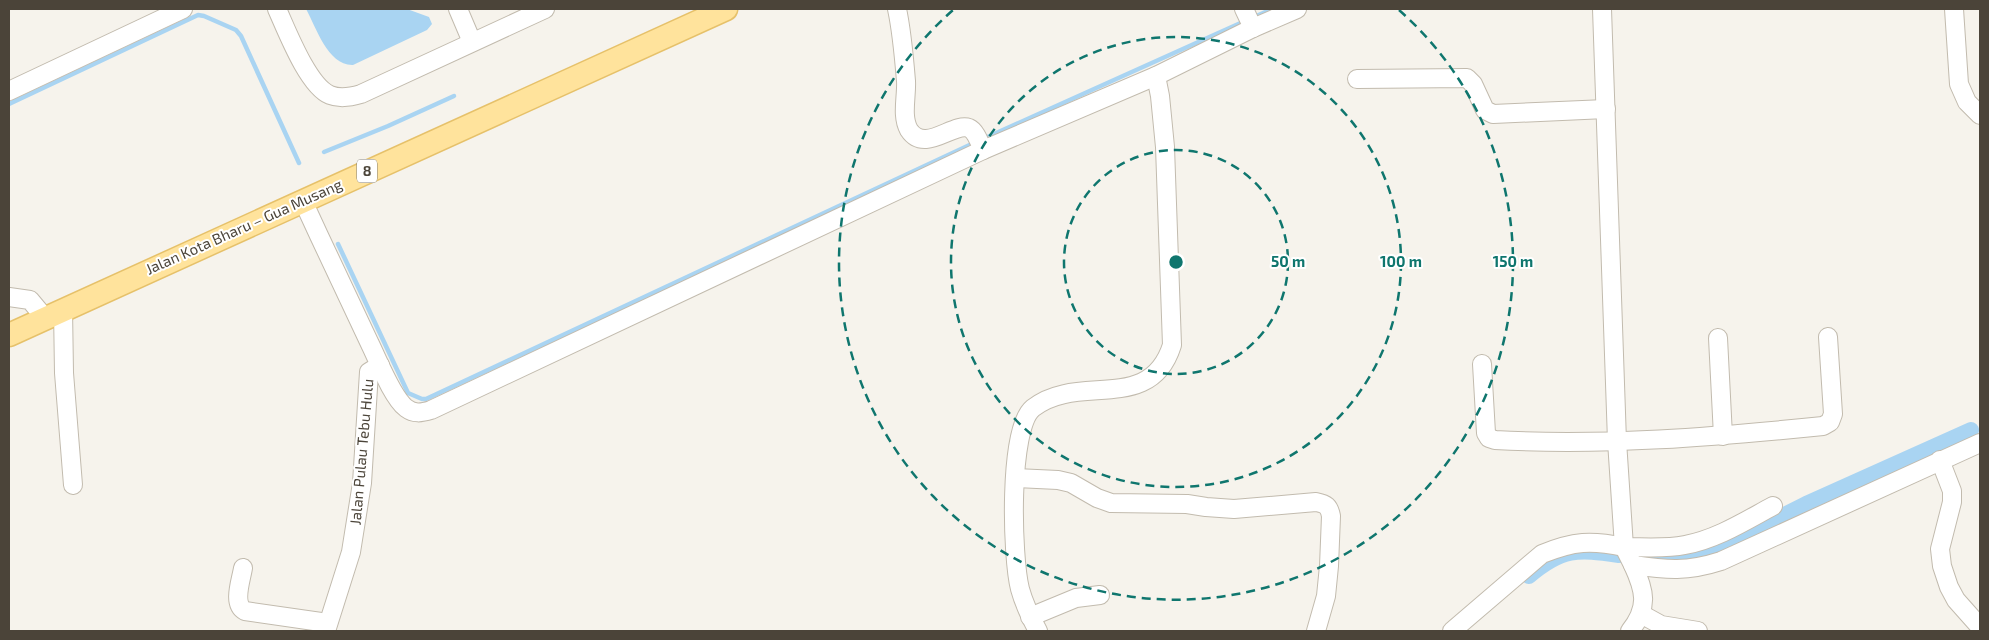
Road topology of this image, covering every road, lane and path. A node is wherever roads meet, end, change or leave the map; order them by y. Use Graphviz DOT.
graph roads {
  1 [pos="183,9"];
  2 [pos="277,9"];
  3 [pos="458,9"];
  4 [pos="545,9"];
  5 [pos="726,9"];
  6 [pos="897,9"];
  7 [pos="1297,9"];
  8 [pos="1602,9"];
  9 [pos="1954,9"];
  10 [pos="1248,18"];
  11 [pos="472,42"];
  12 [pos="1156,76"];
  13 [pos="1357,79"];
  14 [pos="9,91"];
  15 [pos="1606,109"];
  16 [pos="1980,115"];
  17 [pos="979,143"];
  18 [pos="303,201"];
  19 [pos="9,297"];
  20 [pos="54,313"];
  21 [pos="9,335"];
  22 [pos="1828,336"];
  23 [pos="1718,338"];
  24 [pos="1482,364"];
  25 [pos="380,365"];
  26 [pos="1723,436"];
  27 [pos="1617,441"];
  28 [pos="1980,442"];
  29 [pos="1940,460"];
  30 [pos="1015,478"];
  31 [pos="73,485"];
  32 [pos="1773,506"];
  33 [pos="1624,547"];
  34 [pos="1633,565"];
  35 [pos="243,568"];
  36 [pos="1100,595"];
  37 [pos="1642,614"];
  38 [pos="1034,624"];
  39 [pos="327,627"];
  40 [pos="1980,627"];
  41 [pos="1316,631"];
  42 [pos="1452,631"];
  43 [pos="1630,631"];
  44 [pos="1698,631"];
  1 -- 14 [label="street"];
  2 -- 11 [label="street"];
  3 -- 11 [label="street"];
  4 -- 11 [label="street"];
  5 -- 18 [label="main road, Jalan Kota Bharu – Gua Musang / 8"];
  6 -- 17 [label="street"];
  7 -- 10 [label="street"];
  8 -- 15 [label="street"];
  9 -- 16 [label="street"];
  10 -- 12 [label="street"];
  12 -- 17 [label="street"];
  12 -- 30 [label="street"];
  13 -- 15 [label="street"];
  15 -- 27 [label="street"];
  17 -- 25 [label="street"];
  18 -- 20 [label="main road, Jalan Kota Bharu – Gua Musang / 8"];
  18 -- 25 [label="street, Jalan Pulau Tebu Hulu"];
  19 -- 20 [label="street"];
  20 -- 21 [label="main road, Jalan Kota Bharu – Gua Musang / 8"];
  20 -- 31 [label="street"];
  22 -- 26 [label="street"];
  23 -- 26 [label="street"];
  24 -- 27 [label="street"];
  25 -- 39 [label="street, Jalan Pulau Tebu Hulu"];
  26 -- 27 [label="street"];
  27 -- 33 [label="street"];
  28 -- 29 [label="street"];
  29 -- 34 [label="street"];
  29 -- 40 [label="street"];
  30 -- 38 [label="street"];
  30 -- 41 [label="street"];
  32 -- 33 [label="street"];
  33 -- 34 [label="street"];
  33 -- 42 [label="street"];
  34 -- 37 [label="street"];
  35 -- 39 [label="street"];
  36 -- 38 [label="street"];
  37 -- 43 [label="street"];
  37 -- 44 [label="street"];
}
